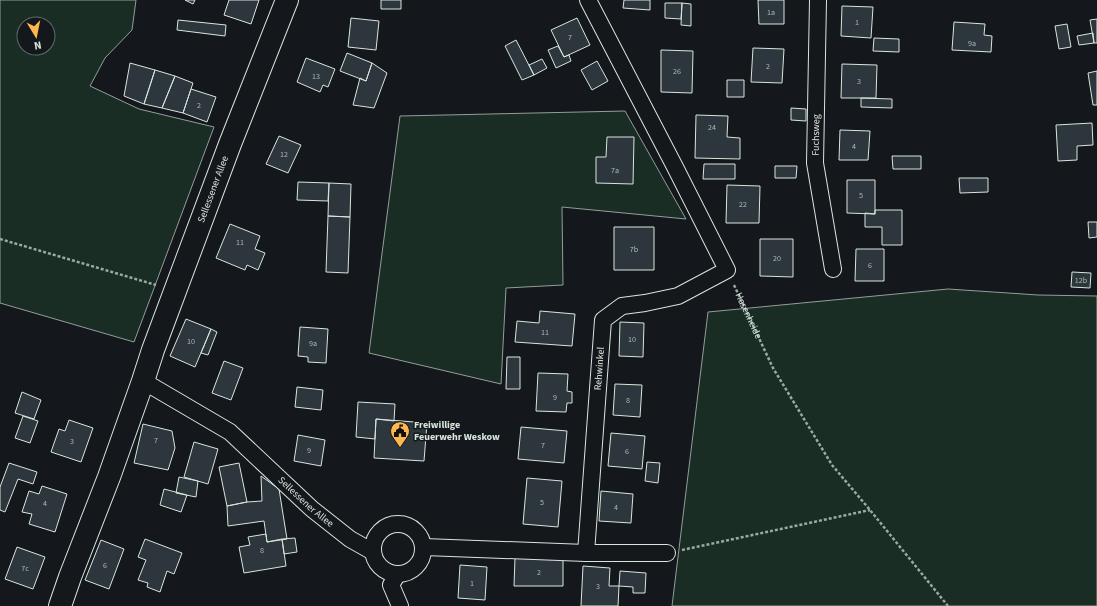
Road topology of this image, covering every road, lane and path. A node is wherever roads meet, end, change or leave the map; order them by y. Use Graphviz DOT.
graph roads {
  1 [pos="287,0"];
  2 [pos="588,0"];
  3 [pos="818,0"];
  4 [pos="0,239"];
  5 [pos="833,269"];
  6 [pos="727,270"];
  7 [pos="175,291"];
  8 [pos="143,381"];
  9 [pos="870,510"];
  10 [pos="424,547"];
  11 [pos="373,552"];
  12 [pos="586,553"];
  13 [pos="668,553"];
  14 [pos="397,575"];
  15 [pos="60,606"];
  16 [pos="400,606"];
  17 [pos="948,606"];
  1 -- 7 [label="main road, Sellessener Allee"];
  2 -- 6 [label="street"];
  3 -- 5 [label="street, Fuchsweg"];
  4 -- 7 [label="path"];
  6 -- 9 [label="path, Hasenheide"];
  6 -- 12 [label="street, Rehwinkel"];
  7 -- 8 [label="main road, Sellessener Allee"];
  8 -- 11 [label="street, Sellessener Allee"];
  8 -- 15 [label="main road, Sellessener Allee"];
  9 -- 13 [label="path"];
  9 -- 17 [label="path, Hasenheide"];
  10 -- 11 [label="street"];
  10 -- 12 [label="street"];
  10 -- 14 [label="street"];
  11 -- 14 [label="street"];
  12 -- 13 [label="street"];
  14 -- 16 [label="street"];
}
